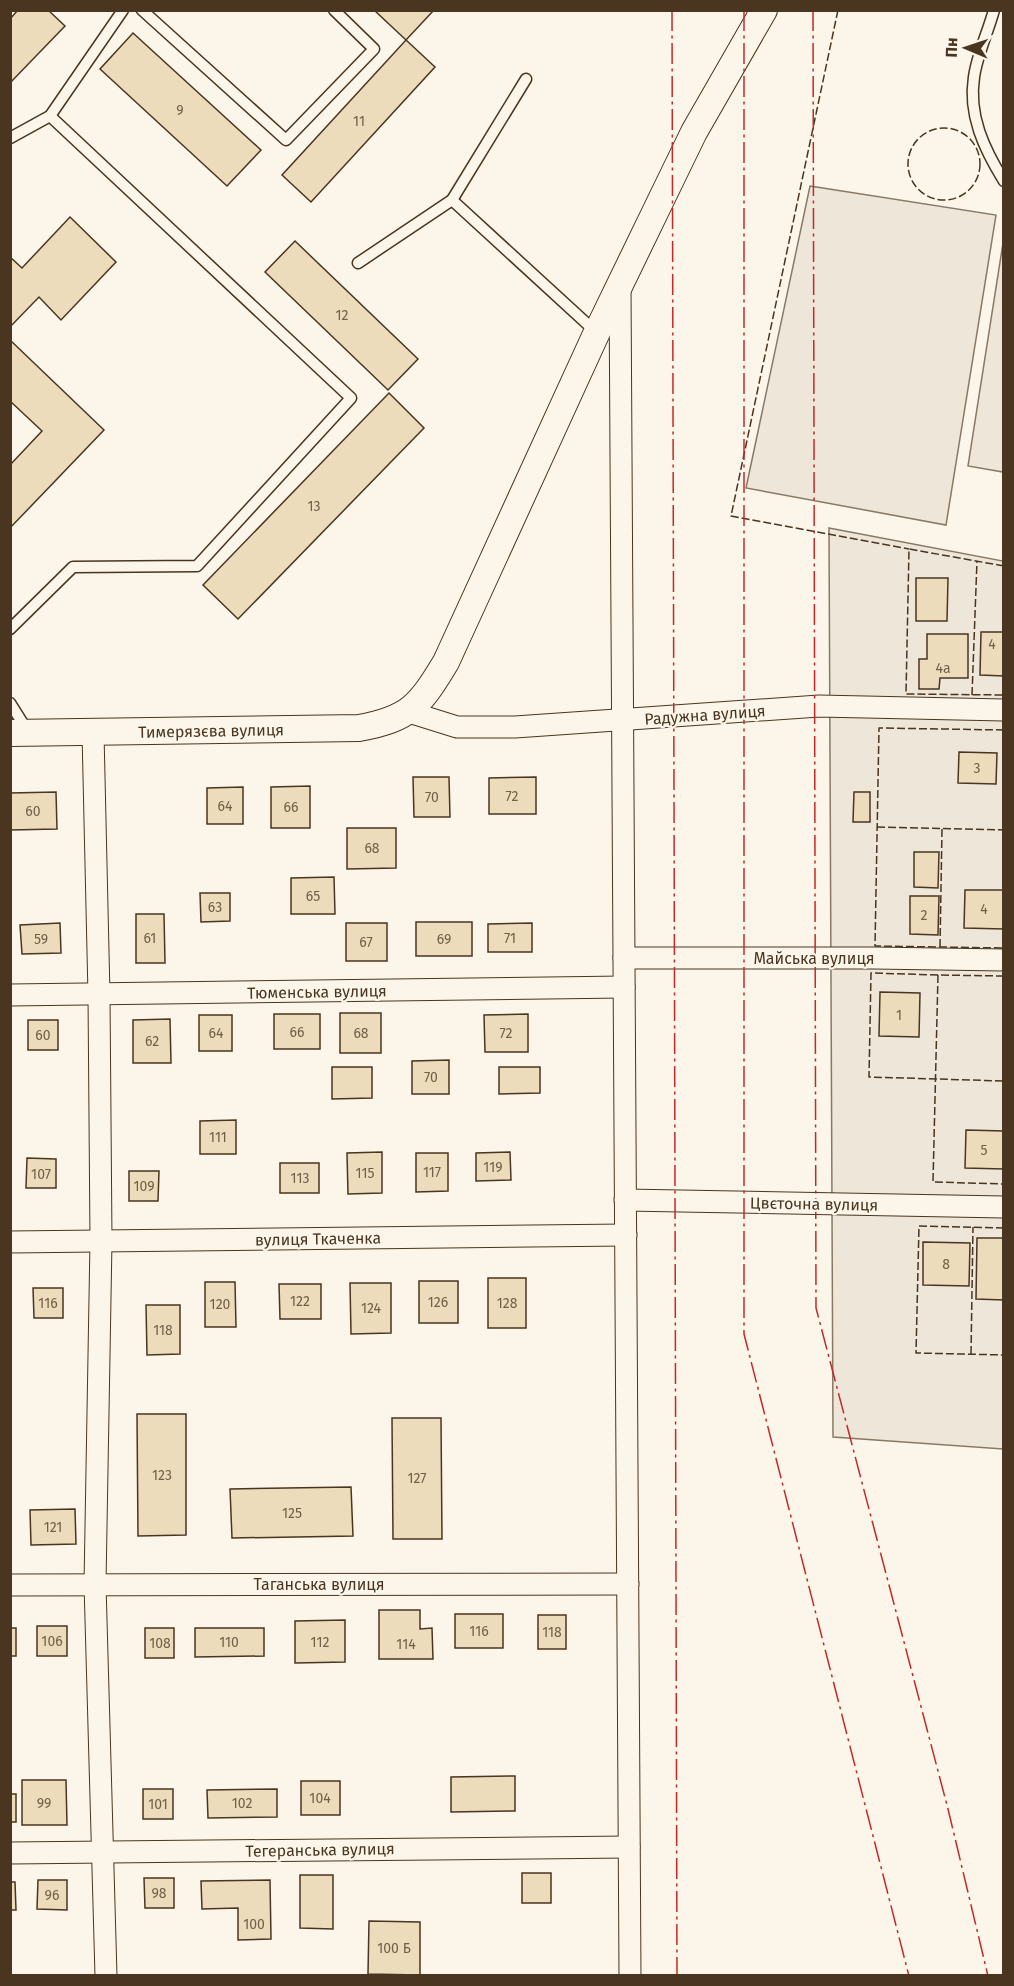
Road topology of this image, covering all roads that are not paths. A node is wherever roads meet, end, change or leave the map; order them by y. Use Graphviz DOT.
graph roads {
  1 [pos="123,10"];
  2 [pos="142,10"];
  3 [pos="334,10"];
  4 [pos="764,10"];
  5 [pos="994,10"];
  6 [pos="526,79"];
  7 [pos="50,116"];
  8 [pos="10,138"];
  9 [pos="1004,181"];
  10 [pos="452,200"];
  11 [pos="358,263"];
  12 [pos="620,285"];
  13 [pos="597,332"];
  14 [pos="10,629"];
  15 [pos="10,703"];
  16 [pos="1004,710"];
  17 [pos="409,712"];
  18 [pos="622,721"];
  19 [pos="20,733"];
  20 [pos="93,733"];
  21 [pos="624,958"];
  22 [pos="1004,960"];
  23 [pos="624,987"];
  24 [pos="10,995"];
  25 [pos="99,995"];
  26 [pos="625,1200"];
  27 [pos="1004,1208"];
  28 [pos="626,1235"];
  29 [pos="10,1242"];
  30 [pos="101,1242"];
  31 [pos="95,1584"];
  32 [pos="628,1584"];
  33 [pos="10,1585"];
  34 [pos="629,1847"];
  35 [pos="102,1852"];
  36 [pos="10,1853"];
  37 [pos="106,1976"];
  38 [pos="630,1976"];
  1 -- 7 [label="lane"];
  2 -- 3 [label="lane"];
  4 -- 12 [label="street"];
  5 -- 9 [label="lane"];
  6 -- 10 [label="lane"];
  7 -- 8 [label="lane"];
  7 -- 14 [label="lane"];
  10 -- 11 [label="lane"];
  10 -- 13 [label="lane"];
  12 -- 13 [label="street"];
  12 -- 18 [label="street"];
  13 -- 17 [label="street"];
  15 -- 19 [label="lane"];
  16 -- 18 [label="street, Радужна вулиця"];
  17 -- 18 [label="street, Радужна вулиця"];
  17 -- 20 [label="street, Тимерязєва вулиця"];
  18 -- 21 [label="street"];
  19 -- 20 [label="street, Тимерязєва вулиця"];
  20 -- 25 [label="street"];
  21 -- 22 [label="street, Майська вулиця"];
  21 -- 23 [label="street"];
  23 -- 25 [label="street, Тюменська вулиця"];
  23 -- 26 [label="street"];
  24 -- 25 [label="street, Тюменська вулиця"];
  25 -- 30 [label="street"];
  26 -- 27 [label="street, Цвєточна вулиця"];
  26 -- 28 [label="street"];
  28 -- 30 [label="street, вулиця Ткаченка"];
  28 -- 32 [label="street"];
  29 -- 30 [label="street, вулиця Ткаченка"];
  30 -- 31 [label="street"];
  31 -- 32 [label="street, Таганська вулиця"];
  31 -- 33 [label="street, Таганська вулиця"];
  31 -- 35 [label="street"];
  32 -- 34 [label="street"];
  34 -- 35 [label="street, Тегеранська вулиця"];
  34 -- 38 [label="street"];
  35 -- 36 [label="street, Тегеранська вулиця"];
  35 -- 37 [label="street"];
}
